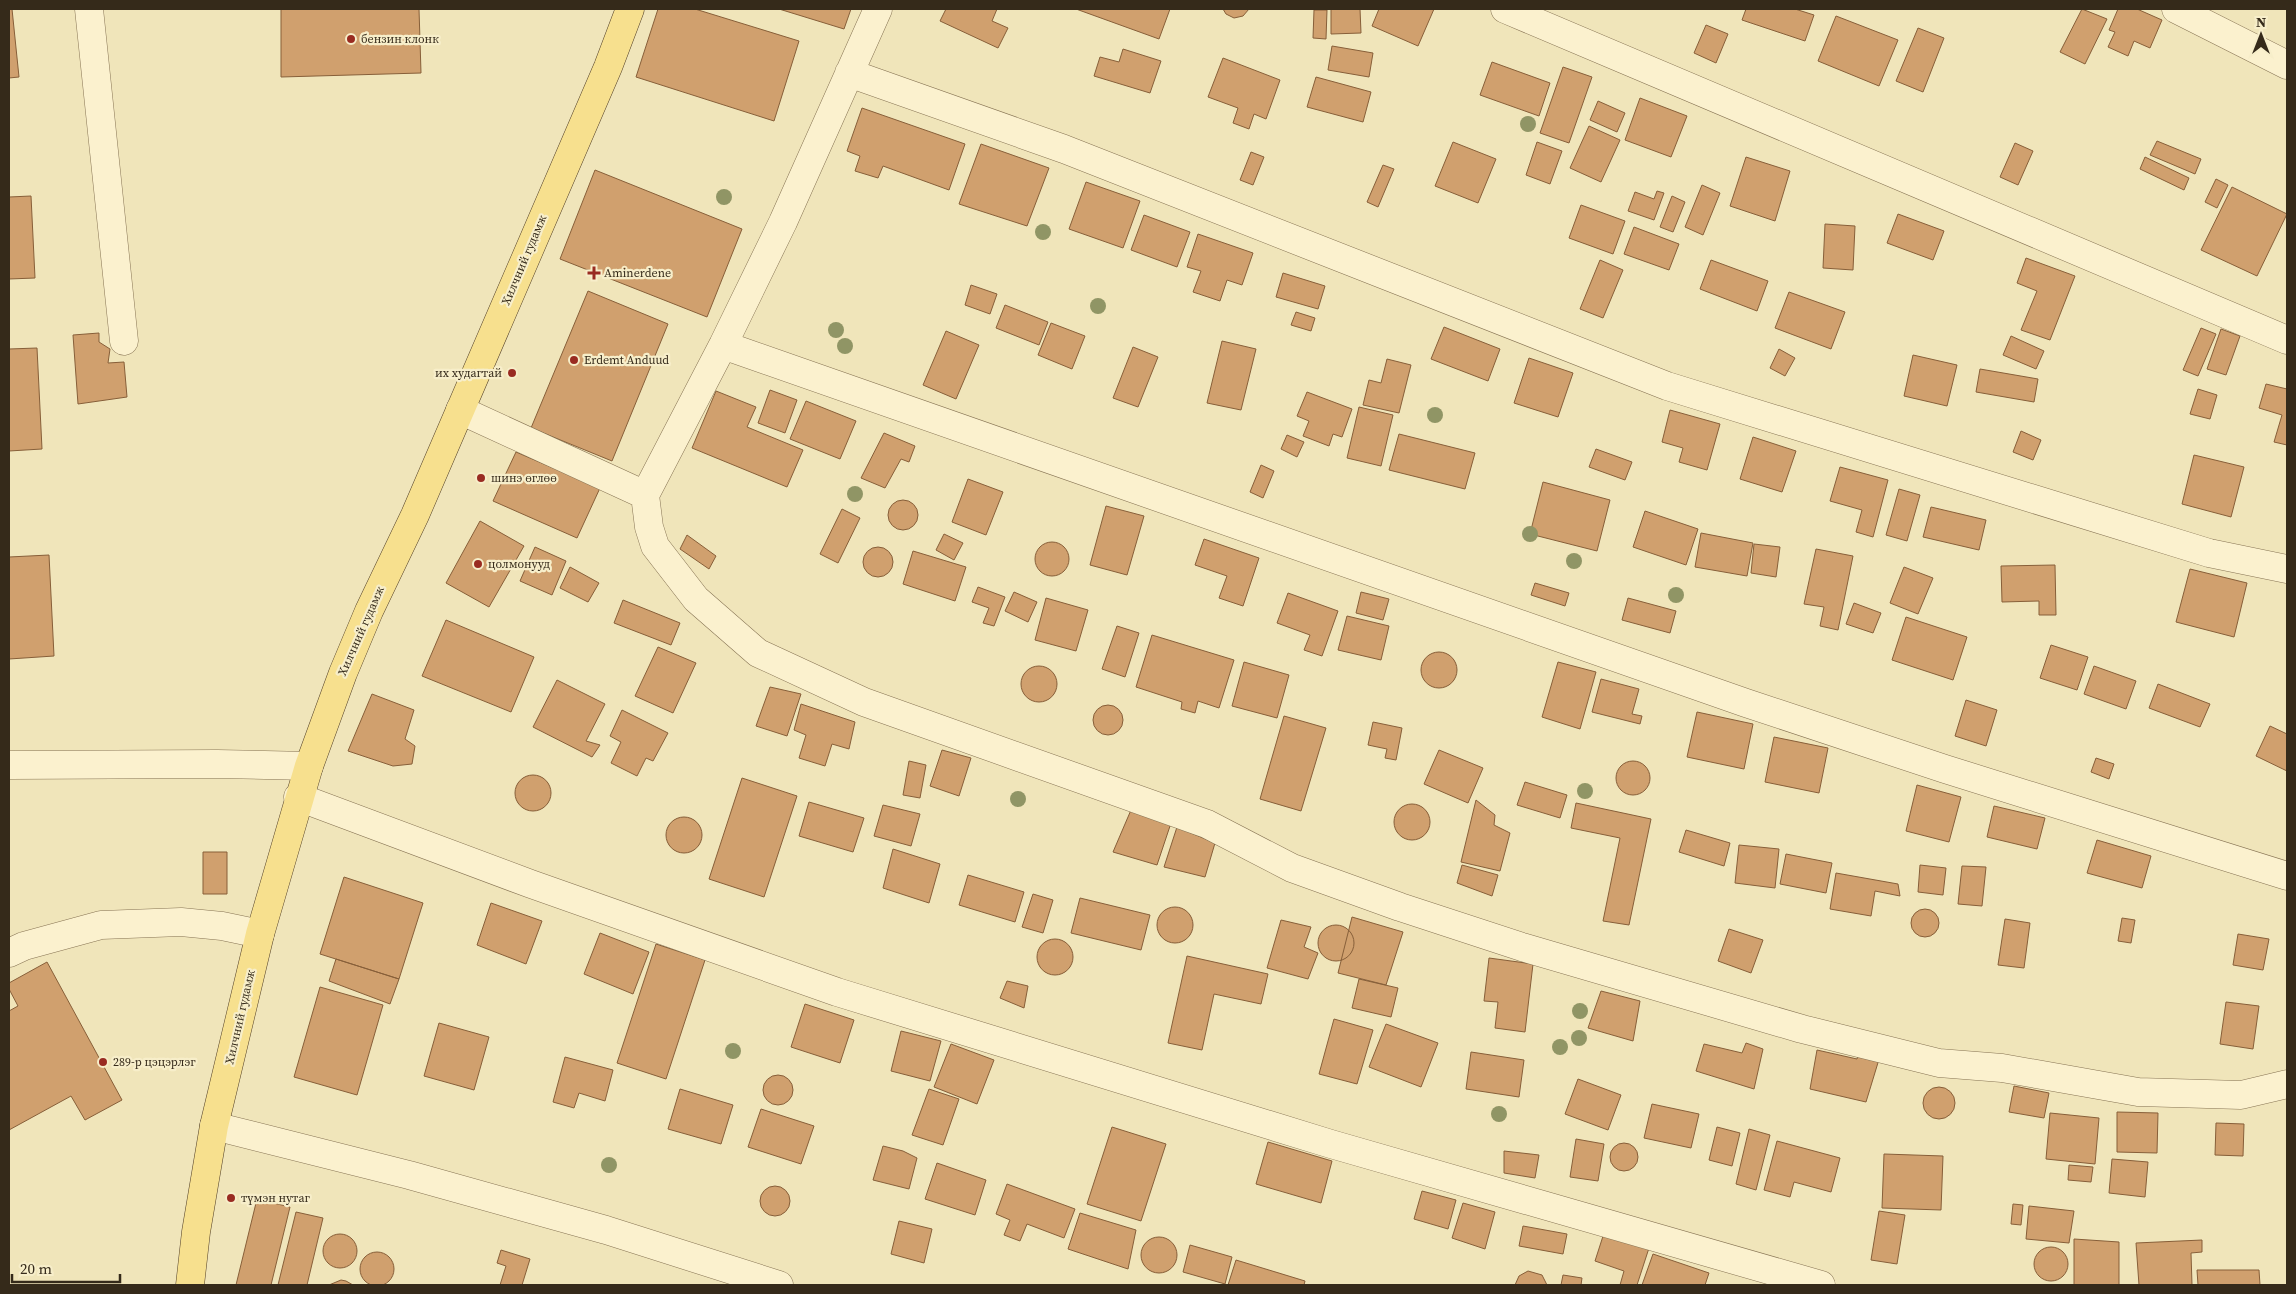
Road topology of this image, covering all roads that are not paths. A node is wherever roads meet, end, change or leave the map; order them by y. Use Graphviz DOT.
graph roads {
  1 [pos="89,9"];
  2 [pos="630,9"];
  3 [pos="878,9"];
  4 [pos="1505,9"];
  5 [pos="2176,9"];
  6 [pos="2287,65"];
  7 [pos="849,73"];
  8 [pos="2287,340"];
  9 [pos="124,341"];
  10 [pos="723,345"];
  11 [pos="460,410"];
  12 [pos="645,495"];
  13 [pos="2287,568"];
  14 [pos="9,765"];
  15 [pos="308,766"];
  16 [pos="298,797"];
  17 [pos="2287,876"];
  18 [pos="260,934"];
  19 [pos="9,953"];
  20 [pos="2287,1084"];
  21 [pos="214,1126"];
  22 [pos="190,1285"];
  23 [pos="779,1285"];
  24 [pos="1821,1285"];
  1 -- 9 [label="street"];
  2 -- 11 [label="main road, Хилчний гудамж"];
  3 -- 7 [label="street"];
  4 -- 8 [label="street"];
  5 -- 6 [label="street"];
  7 -- 10 [label="street"];
  7 -- 13 [label="street"];
  10 -- 12 [label="street"];
  10 -- 17 [label="street"];
  11 -- 12 [label="street"];
  11 -- 15 [label="main road, Хилчний гудамж"];
  12 -- 20 [label="street"];
  14 -- 15 [label="street"];
  15 -- 16 [label="main road, Хилчний гудамж"];
  16 -- 18 [label="main road, Хилчний гудамж"];
  16 -- 24 [label="street"];
  18 -- 19 [label="street"];
  18 -- 21 [label="main road, Хилчний гудамж"];
  21 -- 22 [label="main road, Хилчний гудамж"];
  21 -- 23 [label="street"];
}
